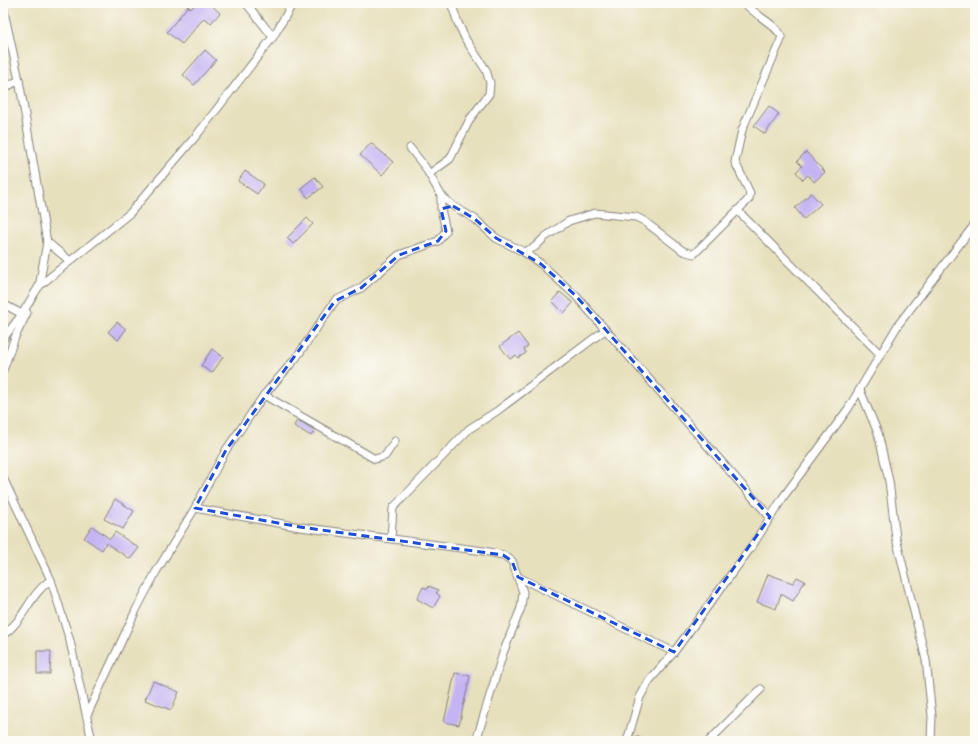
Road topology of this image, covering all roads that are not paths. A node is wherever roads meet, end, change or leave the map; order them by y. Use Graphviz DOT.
graph roads {
  1 [pos="246,3"];
  2 [pos="293,3"];
  3 [pos="451,3"];
  4 [pos="745,3"];
  5 [pos="3,6"];
  6 [pos="273,37"];
  7 [pos="20,80"];
  8 [pos="3,89"];
  9 [pos="410,148"];
  10 [pos="429,174"];
  11 [pos="441,195"];
  12 [pos="453,206"];
  13 [pos="441,209"];
  14 [pos="738,211"];
  15 [pos="975,224"];
  16 [pos="47,242"];
  17 [pos="524,252"];
  18 [pos="70,261"];
  19 [pos="39,286"];
  20 [pos="3,304"];
  21 [pos="22,314"];
  22 [pos="605,330"];
  23 [pos="3,338"];
  24 [pos="881,354"];
  25 [pos="3,370"];
  26 [pos="860,390"];
  27 [pos="264,395"];
  28 [pos="395,441"];
  29 [pos="3,478"];
  30 [pos="6,491"];
  31 [pos="195,508"];
  32 [pos="770,517"];
  33 [pos="391,539"];
  34 [pos="518,577"];
  35 [pos="52,580"];
  36 [pos="3,635"];
  37 [pos="674,652"];
  38 [pos="761,689"];
  39 [pos="87,715"];
  40 [pos="90,733"];
  41 [pos="628,740"];
  42 [pos="88,741"];
  43 [pos="92,741"];
  44 [pos="476,741"];
  45 [pos="638,741"];
  46 [pos="709,741"];
  47 [pos="931,741"];
  1 -- 6 [label="street"];
  2 -- 6 [label="street"];
  3 -- 10 [label="street"];
  4 -- 14 [label="street"];
  5 -- 7 [label="street"];
  6 -- 18 [label="street"];
  7 -- 8 [label="street"];
  7 -- 16 [label="street"];
  9 -- 10 [label="street"];
  10 -- 11 [label="street"];
  11 -- 12 [label="street"];
  11 -- 13 [label="street"];
  12 -- 13 [label="street"];
  12 -- 17 [label="street"];
  13 -- 27 [label="street"];
  14 -- 17 [label="street"];
  14 -- 24 [label="street"];
  15 -- 24 [label="street"];
  16 -- 18 [label="street"];
  16 -- 19 [label="street"];
  17 -- 22 [label="street"];
  18 -- 19 [label="street"];
  19 -- 21 [label="street"];
  19 -- 25 [label="street"];
  20 -- 21 [label="street"];
  21 -- 23 [label="street"];
  22 -- 32 [label="street"];
  22 -- 33 [label="street"];
  24 -- 26 [label="street"];
  26 -- 32 [label="street"];
  26 -- 47 [label="street"];
  27 -- 28 [label="street"];
  27 -- 31 [label="street"];
  29 -- 30 [label="street"];
  30 -- 35 [label="street"];
  31 -- 33 [label="street"];
  31 -- 39 [label="street"];
  32 -- 37 [label="street"];
  33 -- 34 [label="street"];
  34 -- 37 [label="street"];
  34 -- 44 [label="street"];
  35 -- 36 [label="street"];
  35 -- 39 [label="street"];
  37 -- 41 [label="street"];
  38 -- 46 [label="street"];
  39 -- 40 [label="street"];
  40 -- 42 [label="street"];
  40 -- 43 [label="street"];
  41 -- 45 [label="street"];
}
